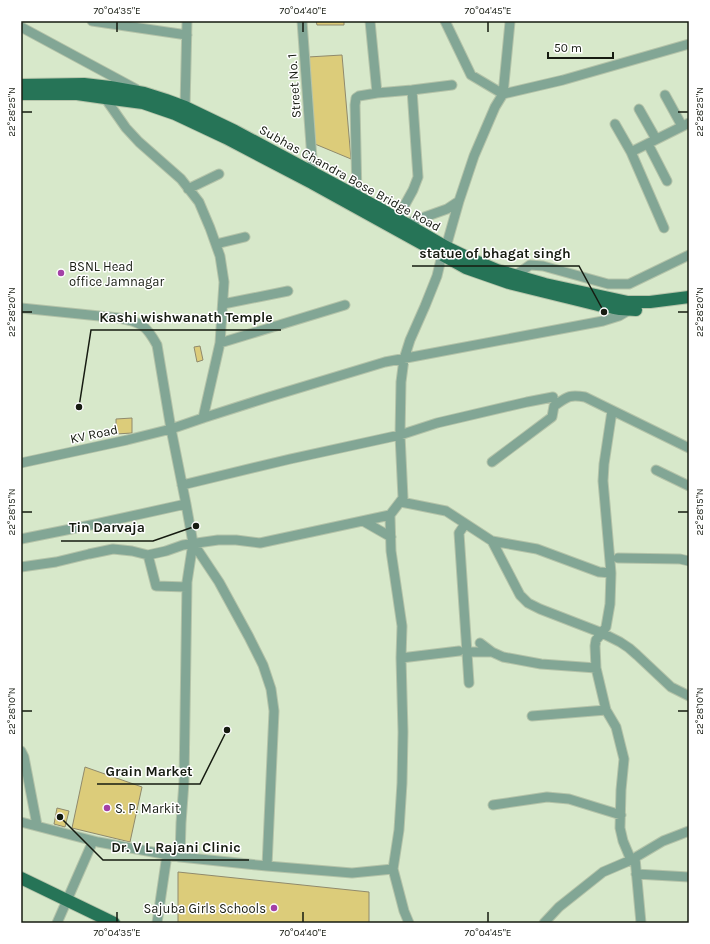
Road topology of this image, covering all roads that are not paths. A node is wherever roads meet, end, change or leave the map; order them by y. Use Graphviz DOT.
graph roads {
  1 [pos="92,21"];
  2 [pos="187,21"];
  3 [pos="302,21"];
  4 [pos="370,21"];
  5 [pos="445,21"];
  6 [pos="510,22"];
  7 [pos="21,27"];
  8 [pos="187,35"];
  9 [pos="689,44"];
  10 [pos="21,85"];
  11 [pos="452,85"];
  12 [pos="412,90"];
  13 [pos="144,93"];
  14 [pos="377,93"];
  15 [pos="21,94"];
  16 [pos="503,94"];
  17 [pos="665,95"];
  18 [pos="105,98"];
  19 [pos="185,107"];
  20 [pos="158,109"];
  21 [pos="639,109"];
  22 [pos="615,124"];
  23 [pos="686,124"];
  24 [pos="652,142"];
  25 [pos="631,152"];
  26 [pos="313,173"];
  27 [pos="218,174"];
  28 [pos="667,181"];
  29 [pos="188,189"];
  30 [pos="357,197"];
  31 [pos="459,201"];
  32 [pos="401,221"];
  33 [pos="664,228"];
  34 [pos="245,237"];
  35 [pos="216,244"];
  36 [pos="444,251"];
  37 [pos="689,255"];
  38 [pos="516,275"];
  39 [pos="288,291"];
  40 [pos="689,297"];
  41 [pos="223,304"];
  42 [pos="345,305"];
  43 [pos="689,305"];
  44 [pos="635,306"];
  45 [pos="21,308"];
  46 [pos="220,343"];
  47 [pos="404,359"];
  48 [pos="553,397"];
  49 [pos="612,411"];
  50 [pos="203,418"];
  51 [pos="171,429"];
  52 [pos="400,435"];
  53 [pos="689,448"];
  54 [pos="492,462"];
  55 [pos="21,463"];
  56 [pos="656,470"];
  57 [pos="182,485"];
  58 [pos="689,486"];
  59 [pos="400,502"];
  60 [pos="186,504"];
  61 [pos="390,515"];
  62 [pos="363,521"];
  63 [pos="465,524"];
  64 [pos="391,537"];
  65 [pos="21,539"];
  66 [pos="492,541"];
  67 [pos="193,543"];
  68 [pos="148,555"];
  69 [pos="618,558"];
  70 [pos="689,560"];
  71 [pos="21,567"];
  72 [pos="611,572"];
  73 [pos="187,587"];
  74 [pos="602,633"];
  75 [pos="480,643"];
  76 [pos="463,652"];
  77 [pos="492,652"];
  78 [pos="401,658"];
  79 [pos="596,668"];
  80 [pos="469,683"];
  81 [pos="689,696"];
  82 [pos="606,710"];
  83 [pos="532,716"];
  84 [pos="21,751"];
  85 [pos="493,805"];
  86 [pos="621,816"];
  87 [pos="21,822"];
  88 [pos="37,825"];
  89 [pos="689,831"];
  90 [pos="93,841"];
  91 [pos="167,856"];
  92 [pos="180,858"];
  93 [pos="633,859"];
  94 [pos="267,866"];
  95 [pos="394,869"];
  96 [pos="636,874"];
  97 [pos="689,877"];
  98 [pos="21,878"];
  99 [pos="67,900"];
  100 [pos="57,923"];
  101 [pos="114,923"];
  102 [pos="157,923"];
  103 [pos="409,923"];
  104 [pos="544,923"];
  105 [pos="641,923"];
  1 -- 8 [label="street"];
  2 -- 8 [label="street"];
  3 -- 26 [label="street, Street No. 1"];
  4 -- 14 [label="street"];
  5 -- 16 [label="street"];
  6 -- 16 [label="street"];
  7 -- 13 [label="street"];
  8 -- 19 [label="street"];
  9 -- 16 [label="street"];
  10 -- 13 [label="main road, Subhas Chandra Bose Bridge Road"];
  11 -- 12 [label="street"];
  12 -- 14 [label="street"];
  12 -- 32 [label="street"];
  13 -- 19 [label="main road, Subhas Chandra Bose Bridge Road"];
  13 -- 20 [label="street"];
  14 -- 30 [label="street"];
  15 -- 18 [label="main road, Subhas Chandra Bose Bridge Road"];
  16 -- 31 [label="street"];
  17 -- 23 [label="street"];
  18 -- 20 [label="main road, Subhas Chandra Bose Bridge Road"];
  18 -- 29 [label="street"];
  19 -- 26 [label="main road, Subhas Chandra Bose Bridge Road"];
  20 -- 36 [label="main road, Subhas Chandra Bose Bridge Road"];
  21 -- 24 [label="street"];
  22 -- 25 [label="street"];
  23 -- 24 [label="street"];
  24 -- 25 [label="street"];
  24 -- 28 [label="street"];
  25 -- 33 [label="street"];
  26 -- 30 [label="main road, Subhas Chandra Bose Bridge Road"];
  27 -- 29 [label="street"];
  29 -- 35 [label="street"];
  30 -- 32 [label="main road, Subhas Chandra Bose Bridge Road"];
  31 -- 32 [label="street"];
  31 -- 36 [label="street"];
  32 -- 36 [label="main road, Subhas Chandra Bose Bridge Road"];
  34 -- 35 [label="street"];
  35 -- 41 [label="street"];
  36 -- 38 [label="main road, Subhas Chandra Bose Bridge Road"];
  36 -- 44 [label="main road, Subhas Chandra Bose Bridge Road"];
  36 -- 47 [label="street"];
  37 -- 38 [label="street"];
  38 -- 44 [label="main road, Subhas Chandra Bose Bridge Road"];
  39 -- 41 [label="street"];
  40 -- 44 [label="main road, Subhas Chandra Bose Bridge Road"];
  41 -- 46 [label="street"];
  42 -- 46 [label="street"];
  43 -- 44 [label="main road, Subhas Chandra Bose Bridge Road"];
  44 -- 47 [label="street, KV Road"];
  45 -- 51 [label="street"];
  46 -- 50 [label="street"];
  47 -- 50 [label="street, KV Road"];
  47 -- 52 [label="street"];
  48 -- 52 [label="street"];
  49 -- 53 [label="street"];
  49 -- 54 [label="street"];
  49 -- 72 [label="street"];
  50 -- 51 [label="street, KV Road"];
  51 -- 55 [label="street, KV Road"];
  51 -- 57 [label="street"];
  52 -- 57 [label="street"];
  52 -- 59 [label="street"];
  56 -- 58 [label="street"];
  57 -- 60 [label="street"];
  59 -- 61 [label="street"];
  59 -- 63 [label="street"];
  60 -- 65 [label="street"];
  60 -- 67 [label="street"];
  61 -- 62 [label="street"];
  61 -- 64 [label="street"];
  62 -- 64 [label="street"];
  62 -- 67 [label="street"];
  63 -- 66 [label="street"];
  63 -- 76 [label="street"];
  64 -- 78 [label="street"];
  66 -- 72 [label="street"];
  66 -- 74 [label="street"];
  67 -- 68 [label="street"];
  67 -- 73 [label="street"];
  67 -- 94 [label="street"];
  68 -- 71 [label="street"];
  68 -- 73 [label="street"];
  69 -- 70 [label="street"];
  72 -- 74 [label="street"];
  73 -- 92 [label="street"];
  74 -- 79 [label="street"];
  74 -- 81 [label="street"];
  75 -- 77 [label="street"];
  76 -- 77 [label="street"];
  76 -- 78 [label="street"];
  76 -- 80 [label="street"];
  77 -- 79 [label="street"];
  78 -- 95 [label="street"];
  79 -- 82 [label="street"];
  82 -- 83 [label="street"];
  82 -- 86 [label="street"];
  84 -- 88 [label="street"];
  85 -- 86 [label="street"];
  86 -- 93 [label="street"];
  87 -- 88 [label="street"];
  88 -- 90 [label="street"];
  89 -- 93 [label="street"];
  90 -- 91 [label="street"];
  90 -- 99 [label="street"];
  91 -- 92 [label="street"];
  91 -- 102 [label="street"];
  92 -- 94 [label="street"];
  93 -- 96 [label="street"];
  93 -- 104 [label="street"];
  94 -- 95 [label="street"];
  95 -- 103 [label="street"];
  96 -- 97 [label="street"];
  96 -- 105 [label="street"];
  98 -- 99 [label="main road"];
  99 -- 100 [label="street"];
  99 -- 101 [label="main road"];
}
